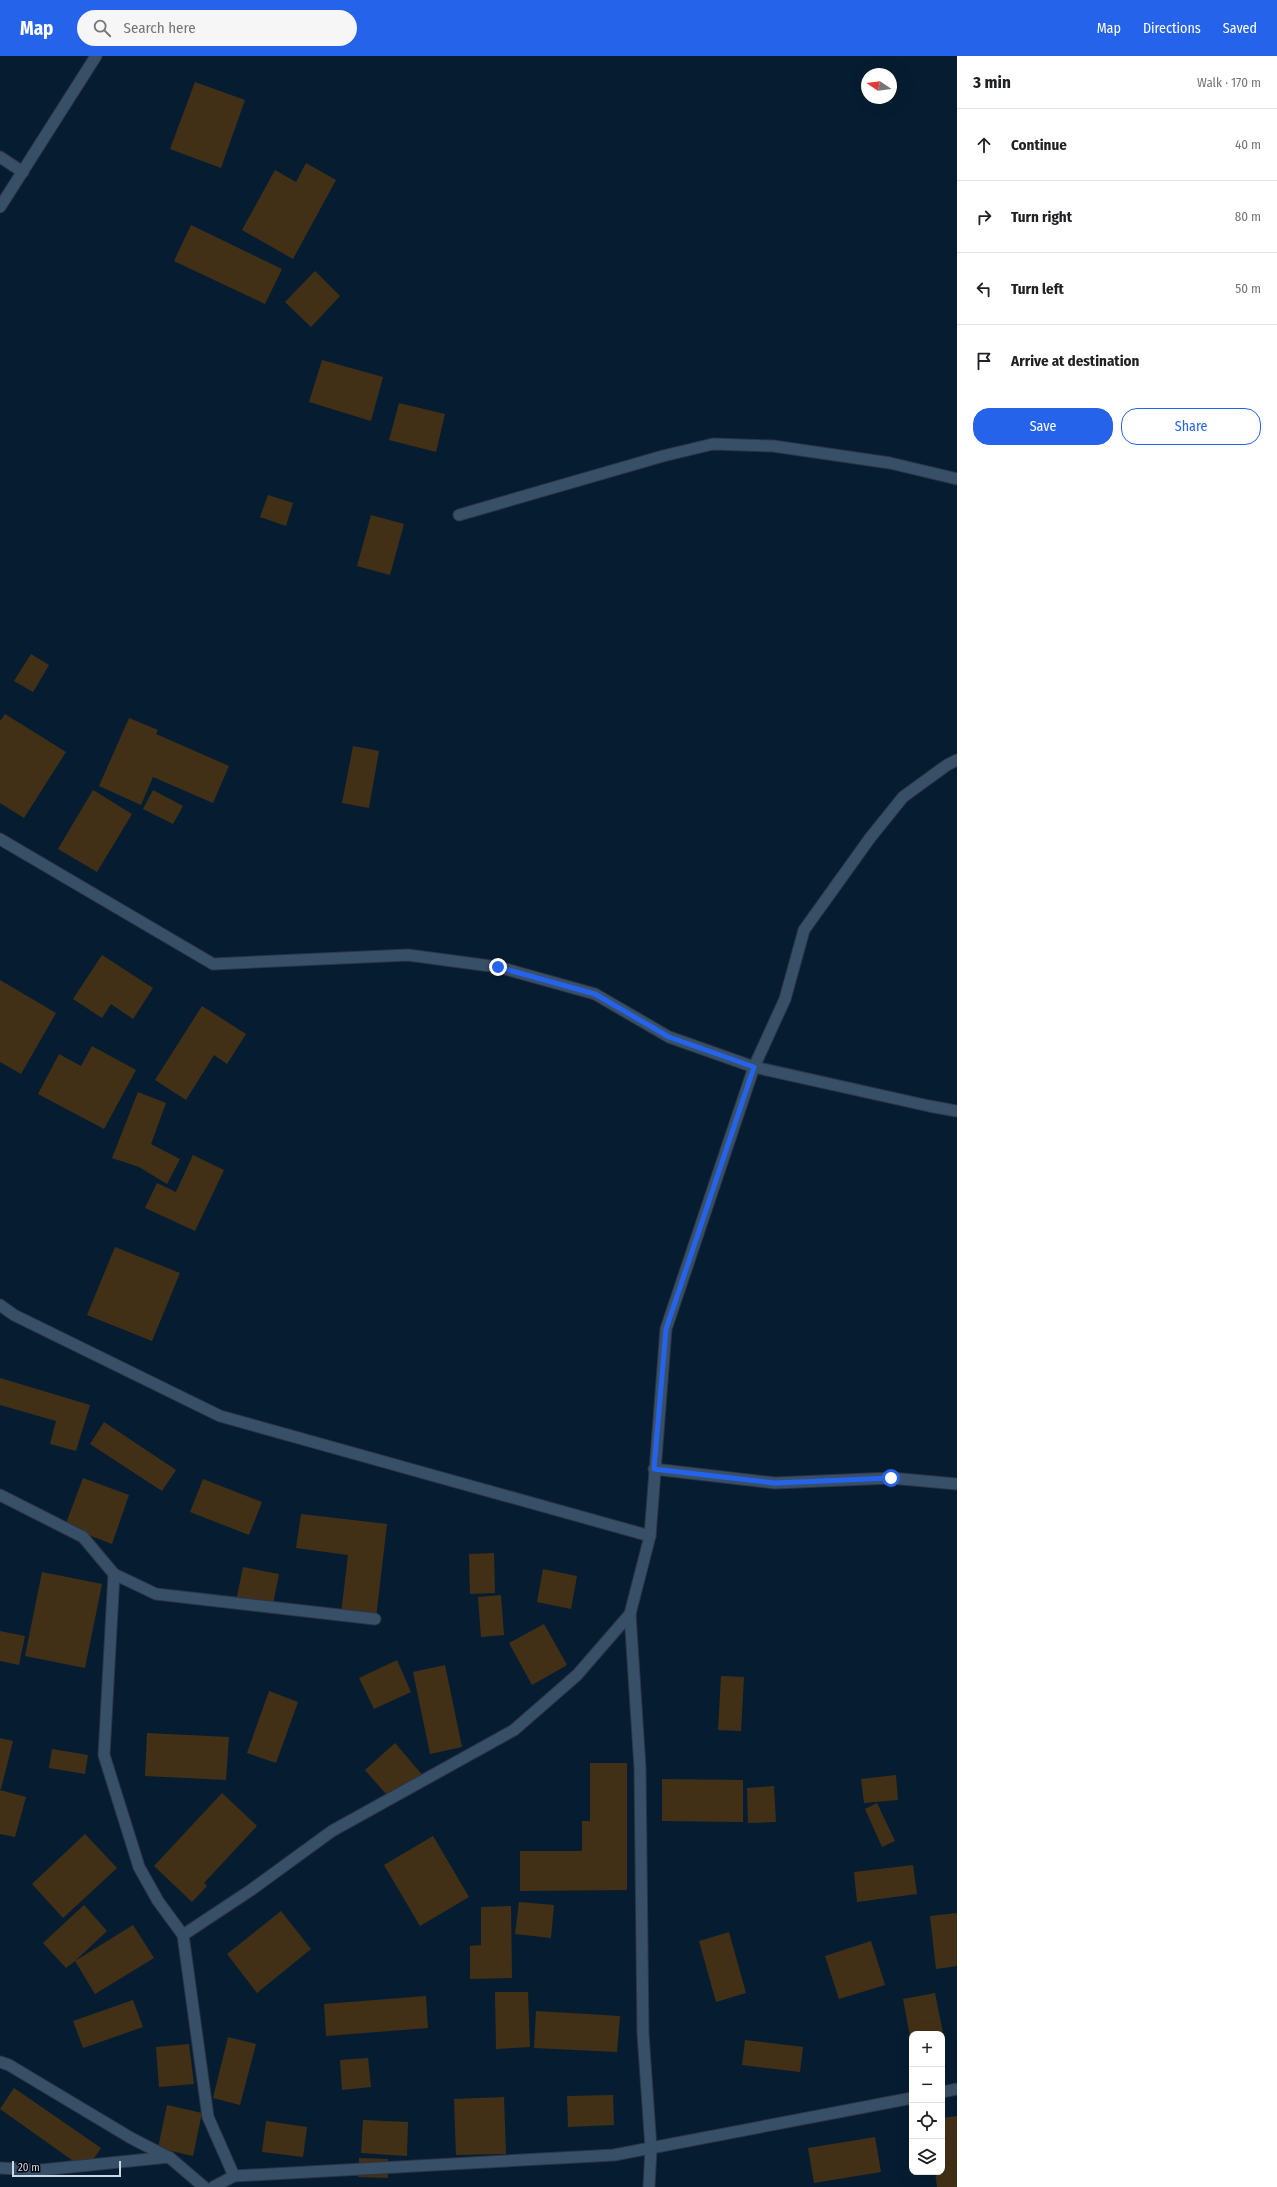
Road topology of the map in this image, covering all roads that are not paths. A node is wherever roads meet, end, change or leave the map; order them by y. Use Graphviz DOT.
graph roads {
  1 [pos="96,56"];
  2 [pos="0,157"];
  3 [pos="23,172"];
  4 [pos="0,207"];
  5 [pos="957,479"];
  6 [pos="459,515"];
  7 [pos="957,760"];
  8 [pos="0,839"];
  9 [pos="754,1067"];
  10 [pos="957,1111"];
  11 [pos="0,1305"];
  12 [pos="654,1469"];
  13 [pos="957,1484"];
  14 [pos="0,1494"];
  15 [pos="650,1536"];
  16 [pos="114,1574"];
  17 [pos="630,1614"];
  18 [pos="375,1619"];
  19 [pos="183,1935"];
  20 [pos="0,2062"];
  21 [pos="957,2089"];
  22 [pos="945,2091"];
  23 [pos="909,2099"];
  24 [pos="651,2148"];
  25 [pos="169,2157"];
  26 [pos="0,2168"];
  27 [pos="234,2176"];
  28 [pos="204,2187"];
  29 [pos="213,2187"];
  30 [pos="649,2187"];
  1 -- 3 [label="street"];
  2 -- 3 [label="street"];
  3 -- 4 [label="street"];
  5 -- 6 [label="street"];
  7 -- 9 [label="street"];
  8 -- 9 [label="street"];
  9 -- 10 [label="street"];
  9 -- 12 [label="street"];
  11 -- 15 [label="street"];
  12 -- 13 [label="street"];
  12 -- 15 [label="street"];
  14 -- 16 [label="street"];
  15 -- 17 [label="street"];
  16 -- 18 [label="street"];
  16 -- 19 [label="street"];
  17 -- 19 [label="street"];
  17 -- 24 [label="street"];
  19 -- 27 [label="street"];
  20 -- 25 [label="street"];
  21 -- 22 [label="street"];
  23 -- 24 [label="street"];
  24 -- 27 [label="street"];
  24 -- 30 [label="street"];
  25 -- 26 [label="street"];
  25 -- 28 [label="street"];
  27 -- 29 [label="street"];
}
